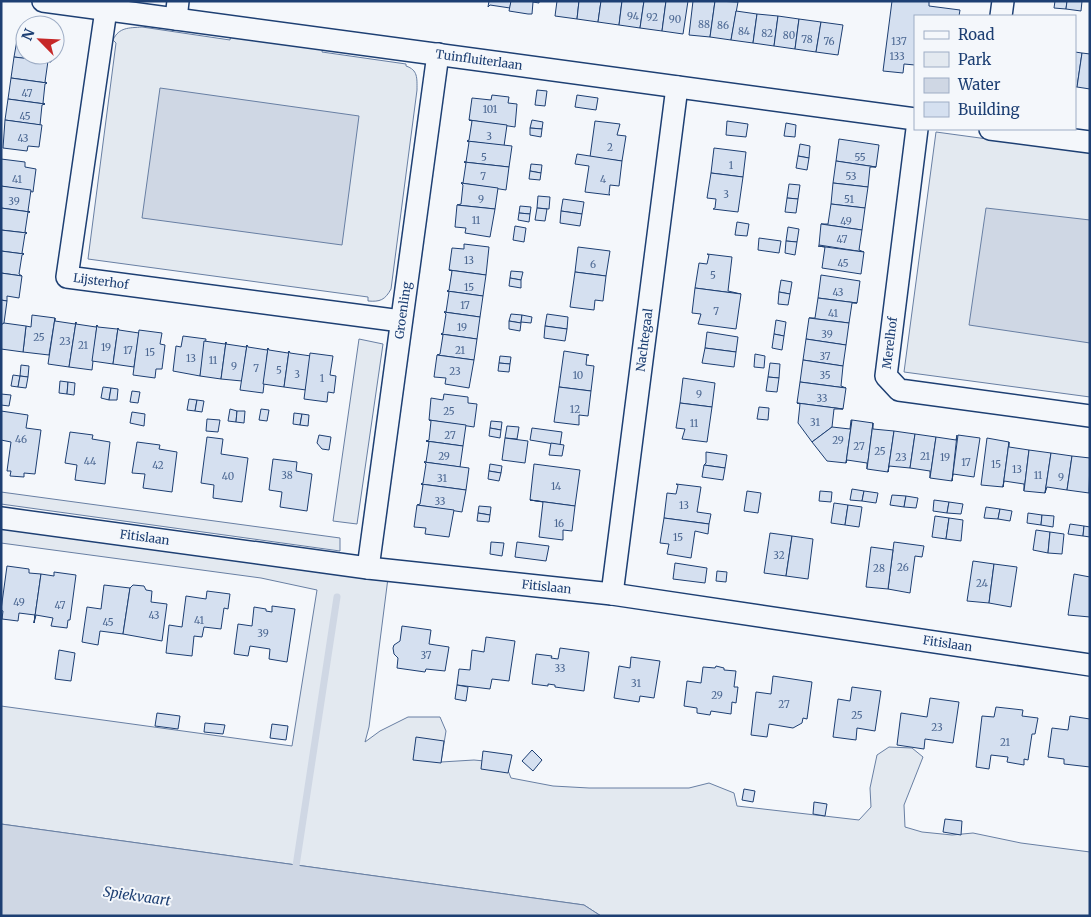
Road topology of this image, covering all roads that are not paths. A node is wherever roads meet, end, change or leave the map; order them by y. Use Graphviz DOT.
graph roads {
  1 [pos="43,1"];
  2 [pos="1003,1"];
  3 [pos="106,10"];
  4 [pos="177,10"];
  5 [pos="1001,15"];
  6 [pos="438,54"];
  7 [pos="677,86"];
  8 [pos="914,119"];
  9 [pos="917,130"];
  10 [pos="998,130"];
  11 [pos="1090,142"];
  12 [pos="401,321"];
  13 [pos="1090,416"];
  14 [pos="1,518"];
  15 [pos="368,568"];
  16 [pos="612,594"];
  17 [pos="1090,665"];
  1 -- 3 [label="street, Tuinfluiterlaan"];
  2 -- 5 [label="street"];
  3 -- 4 [label="street, Tuinfluiterlaan"];
  3 -- 12 [label="street, Lijsterhof"];
  4 -- 6 [label="street, Tuinfluiterlaan"];
  6 -- 7 [label="street, Tuinfluiterlaan"];
  6 -- 12 [label="street, Groenling"];
  7 -- 8 [label="street, Tuinfluiterlaan"];
  7 -- 16 [label="street, Nachtegaal"];
  9 -- 13 [label="street, Merelhof"];
  10 -- 11 [label="street"];
  12 -- 15 [label="street, Groenling"];
  14 -- 15 [label="street, Fitislaan"];
  15 -- 16 [label="street, Fitislaan"];
  16 -- 17 [label="street, Fitislaan"];
}
